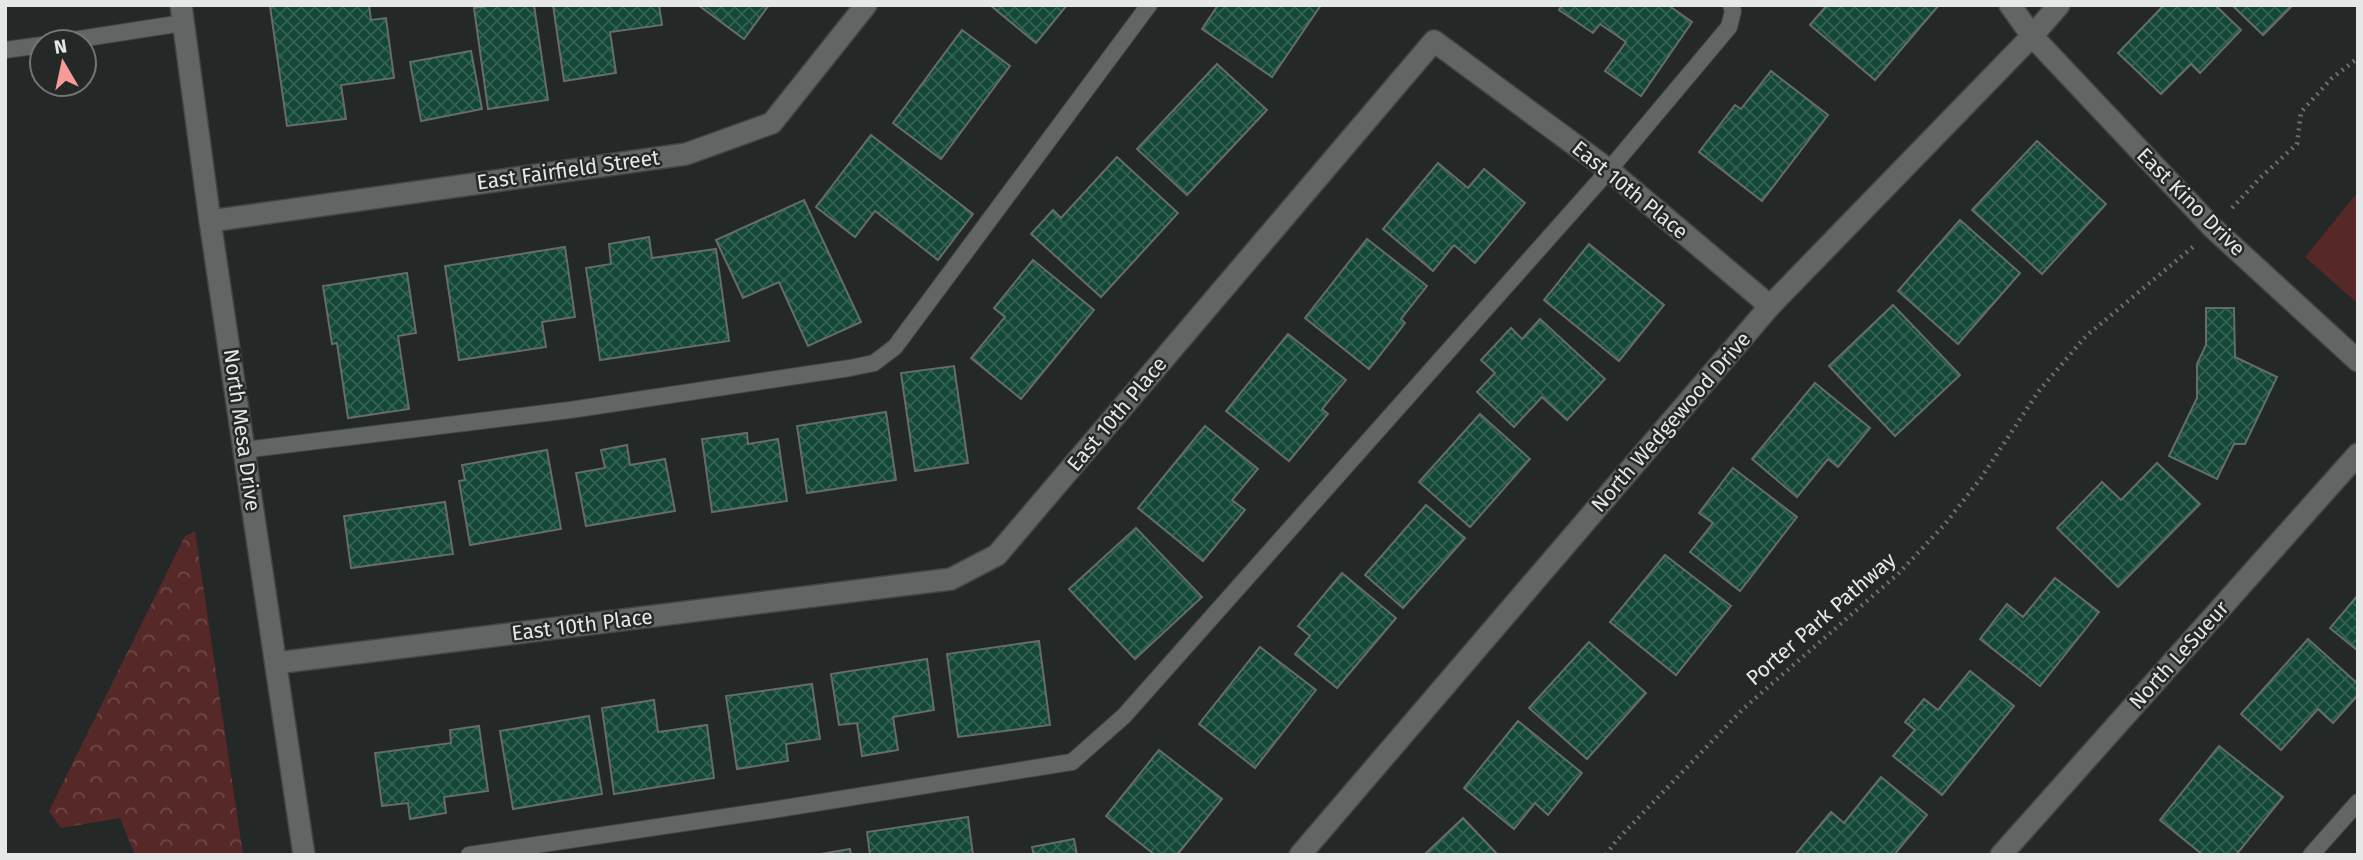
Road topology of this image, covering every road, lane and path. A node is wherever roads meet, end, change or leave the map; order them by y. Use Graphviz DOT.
graph roads {
  1 [pos="866,5"];
  2 [pos="1149,5"];
  3 [pos="1731,5"];
  4 [pos="2010,5"];
  5 [pos="2059,5"];
  6 [pos="182,14"];
  7 [pos="98,33"];
  8 [pos="2032,36"];
  9 [pos="28,47"];
  10 [pos="5,50"];
  11 [pos="1609,170"];
  12 [pos="210,222"];
  13 [pos="1770,306"];
  14 [pos="2358,361"];
  15 [pos="2038,392"];
  16 [pos="244,450"];
  17 [pos="2358,454"];
  18 [pos="276,663"];
  19 [pos="2358,802"];
  20 [pos="304,855"];
  21 [pos="469,855"];
  22 [pos="1300,855"];
  23 [pos="1606,855"];
  24 [pos="2001,855"];
  25 [pos="2311,855"];
  1 -- 12 [label="street, East Fairfield Street"];
  2 -- 16 [label="lane"];
  3 -- 11 [label="lane"];
  4 -- 8 [label="street, East Kino Drive"];
  5 -- 8 [label="street, North Wedgewood Drive"];
  6 -- 7 [label="lane"];
  6 -- 12 [label="street, North Mesa Drive"];
  8 -- 13 [label="street, North Wedgewood Drive"];
  8 -- 14 [label="street, East Kino Drive"];
  9 -- 10 [label="lane"];
  11 -- 13 [label="street, East 10th Place"];
  11 -- 18 [label="street, East 10th Place"];
  11 -- 21 [label="lane"];
  12 -- 16 [label="street, North Mesa Drive"];
  13 -- 22 [label="street, North Wedgewood Drive"];
  15 -- 23 [label="path, Porter Park Pathway"];
  16 -- 18 [label="street, North Mesa Drive"];
  17 -- 24 [label="street, North LeSueur"];
  18 -- 20 [label="street, North Mesa Drive"];
  19 -- 25 [label="lane"];
}
